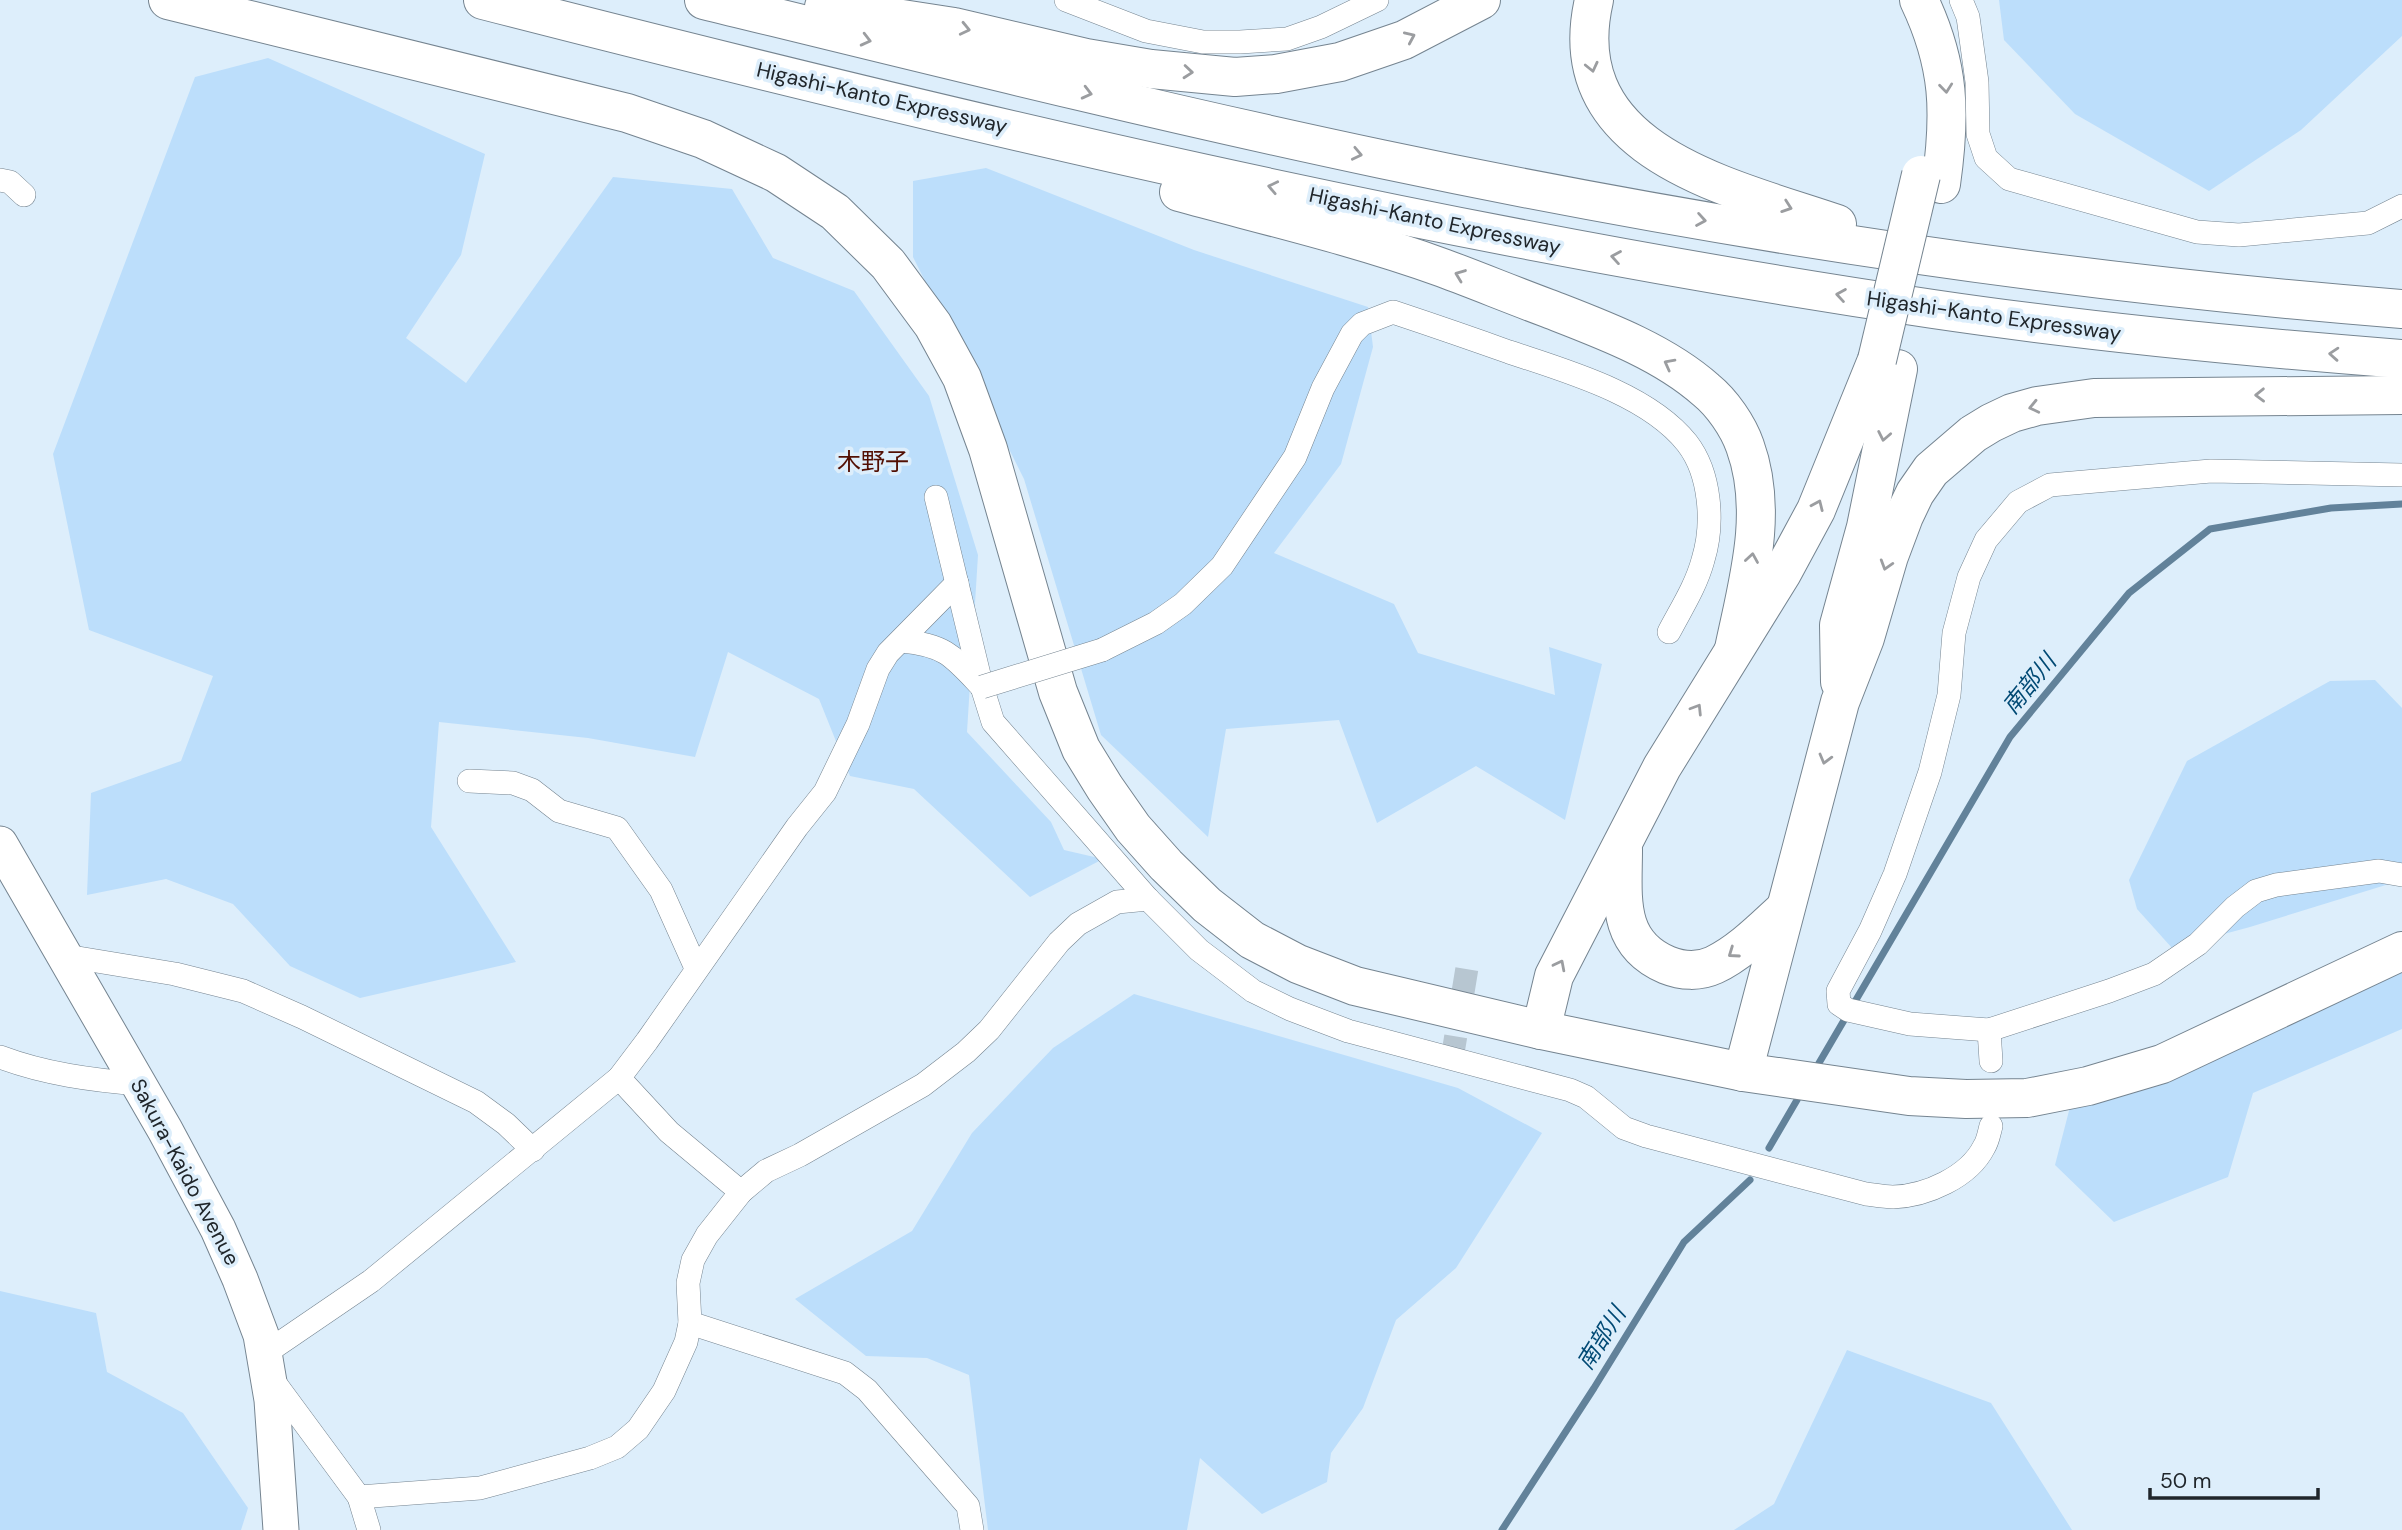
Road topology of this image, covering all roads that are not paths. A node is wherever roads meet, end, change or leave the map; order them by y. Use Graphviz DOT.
graph roads {
  1 [pos="168,0"];
  2 [pos="483,0"];
  3 [pos="705,0"];
  4 [pos="777,0"];
  5 [pos="1066,0"];
  6 [pos="1377,0"];
  7 [pos="1481,0"];
  8 [pos="1594,0"];
  9 [pos="1892,0"];
  10 [pos="1919,0"];
  11 [pos="1961,0"];
  12 [pos="660,45"];
  13 [pos="1931,179"];
  14 [pos="0,180"];
  15 [pos="24,195"];
  16 [pos="2402,206"];
  17 [pos="2105,279"];
  18 [pos="2402,309"];
  19 [pos="2402,359"];
  20 [pos="1887,365"];
  21 [pos="2402,395"];
  22 [pos="2402,475"];
  23 [pos="936,498"];
  24 [pos="957,583"];
  25 [pos="1669,632"];
  26 [pos="902,640"];
  27 [pos="1734,649"];
  28 [pos="982,687"];
  29 [pos="1840,702"];
  30 [pos="469,781"];
  31 [pos="1623,841"];
  32 [pos="0,844"];
  33 [pos="2402,875"];
  34 [pos="1148,899"];
  35 [pos="1785,909"];
  36 [pos="2402,951"];
  37 [pos="66,956"];
  38 [pos="696,968"];
  39 [pos="1541,1030"];
  40 [pos="1989,1030"];
  41 [pos="0,1057"];
  42 [pos="1991,1061"];
  43 [pos="1743,1072"];
  44 [pos="619,1078"];
  45 [pos="139,1084"];
  46 [pos="1991,1126"];
  47 [pos="533,1150"];
  48 [pos="741,1192"];
  49 [pos="690,1322"];
  50 [pos="266,1364"];
  51 [pos="359,1497"];
  52 [pos="281,1530"];
  53 [pos="369,1530"];
  54 [pos="972,1530"];
  1 -- 39 [label="highway"];
  2 -- 12 [label="highway, Higashi-Kanto Expressway"];
  3 -- 17 [label="highway, one-way"];
  4 -- 7 [label="highway, one-way"];
  5 -- 6 [label="street"];
  8 -- 17 [label="highway, one-way"];
  9 -- 13 [label="highway"];
  10 -- 13 [label="highway, one-way"];
  11 -- 16 [label="street"];
  19 -- 12 [label="highway, Higashi-Kanto Expressway, one-way"];
  27 -- 12 [label="highway, one-way"];
  13 -- 20 [label="highway, bridge"];
  14 -- 15 [label="street"];
  17 -- 18 [label="highway"];
  27 -- 20 [label="highway, one-way"];
  20 -- 29 [label="highway, one-way"];
  21 -- 29 [label="highway, one-way"];
  22 -- 40 [label="street"];
  23 -- 24 [label="street"];
  24 -- 26 [label="street"];
  24 -- 28 [label="street"];
  25 -- 28 [label="street, bridge"];
  26 -- 28 [label="street"];
  26 -- 38 [label="street"];
  31 -- 27 [label="highway, one-way"];
  28 -- 34 [label="street"];
  29 -- 35 [label="highway, one-way"];
  30 -- 38 [label="street"];
  35 -- 31 [label="highway, one-way"];
  39 -- 31 [label="highway, one-way"];
  32 -- 37 [label="main road, Sakura-Kaido Avenue"];
  33 -- 40 [label="street"];
  34 -- 46 [label="street"];
  34 -- 48 [label="street"];
  35 -- 43 [label="highway"];
  36 -- 43 [label="highway"];
  37 -- 45 [label="main road, Sakura-Kaido Avenue"];
  37 -- 47 [label="street"];
  38 -- 44 [label="street"];
  39 -- 43 [label="highway"];
  40 -- 42 [label="street"];
  41 -- 45 [label="street"];
  44 -- 47 [label="street"];
  44 -- 48 [label="street"];
  45 -- 50 [label="main road, Sakura-Kaido Avenue"];
  47 -- 50 [label="street"];
  48 -- 49 [label="street"];
  49 -- 51 [label="street"];
  49 -- 54 [label="street"];
  50 -- 51 [label="street"];
  50 -- 52 [label="main road, Sakura-Kaido Avenue"];
  51 -- 53 [label="street"];
}
